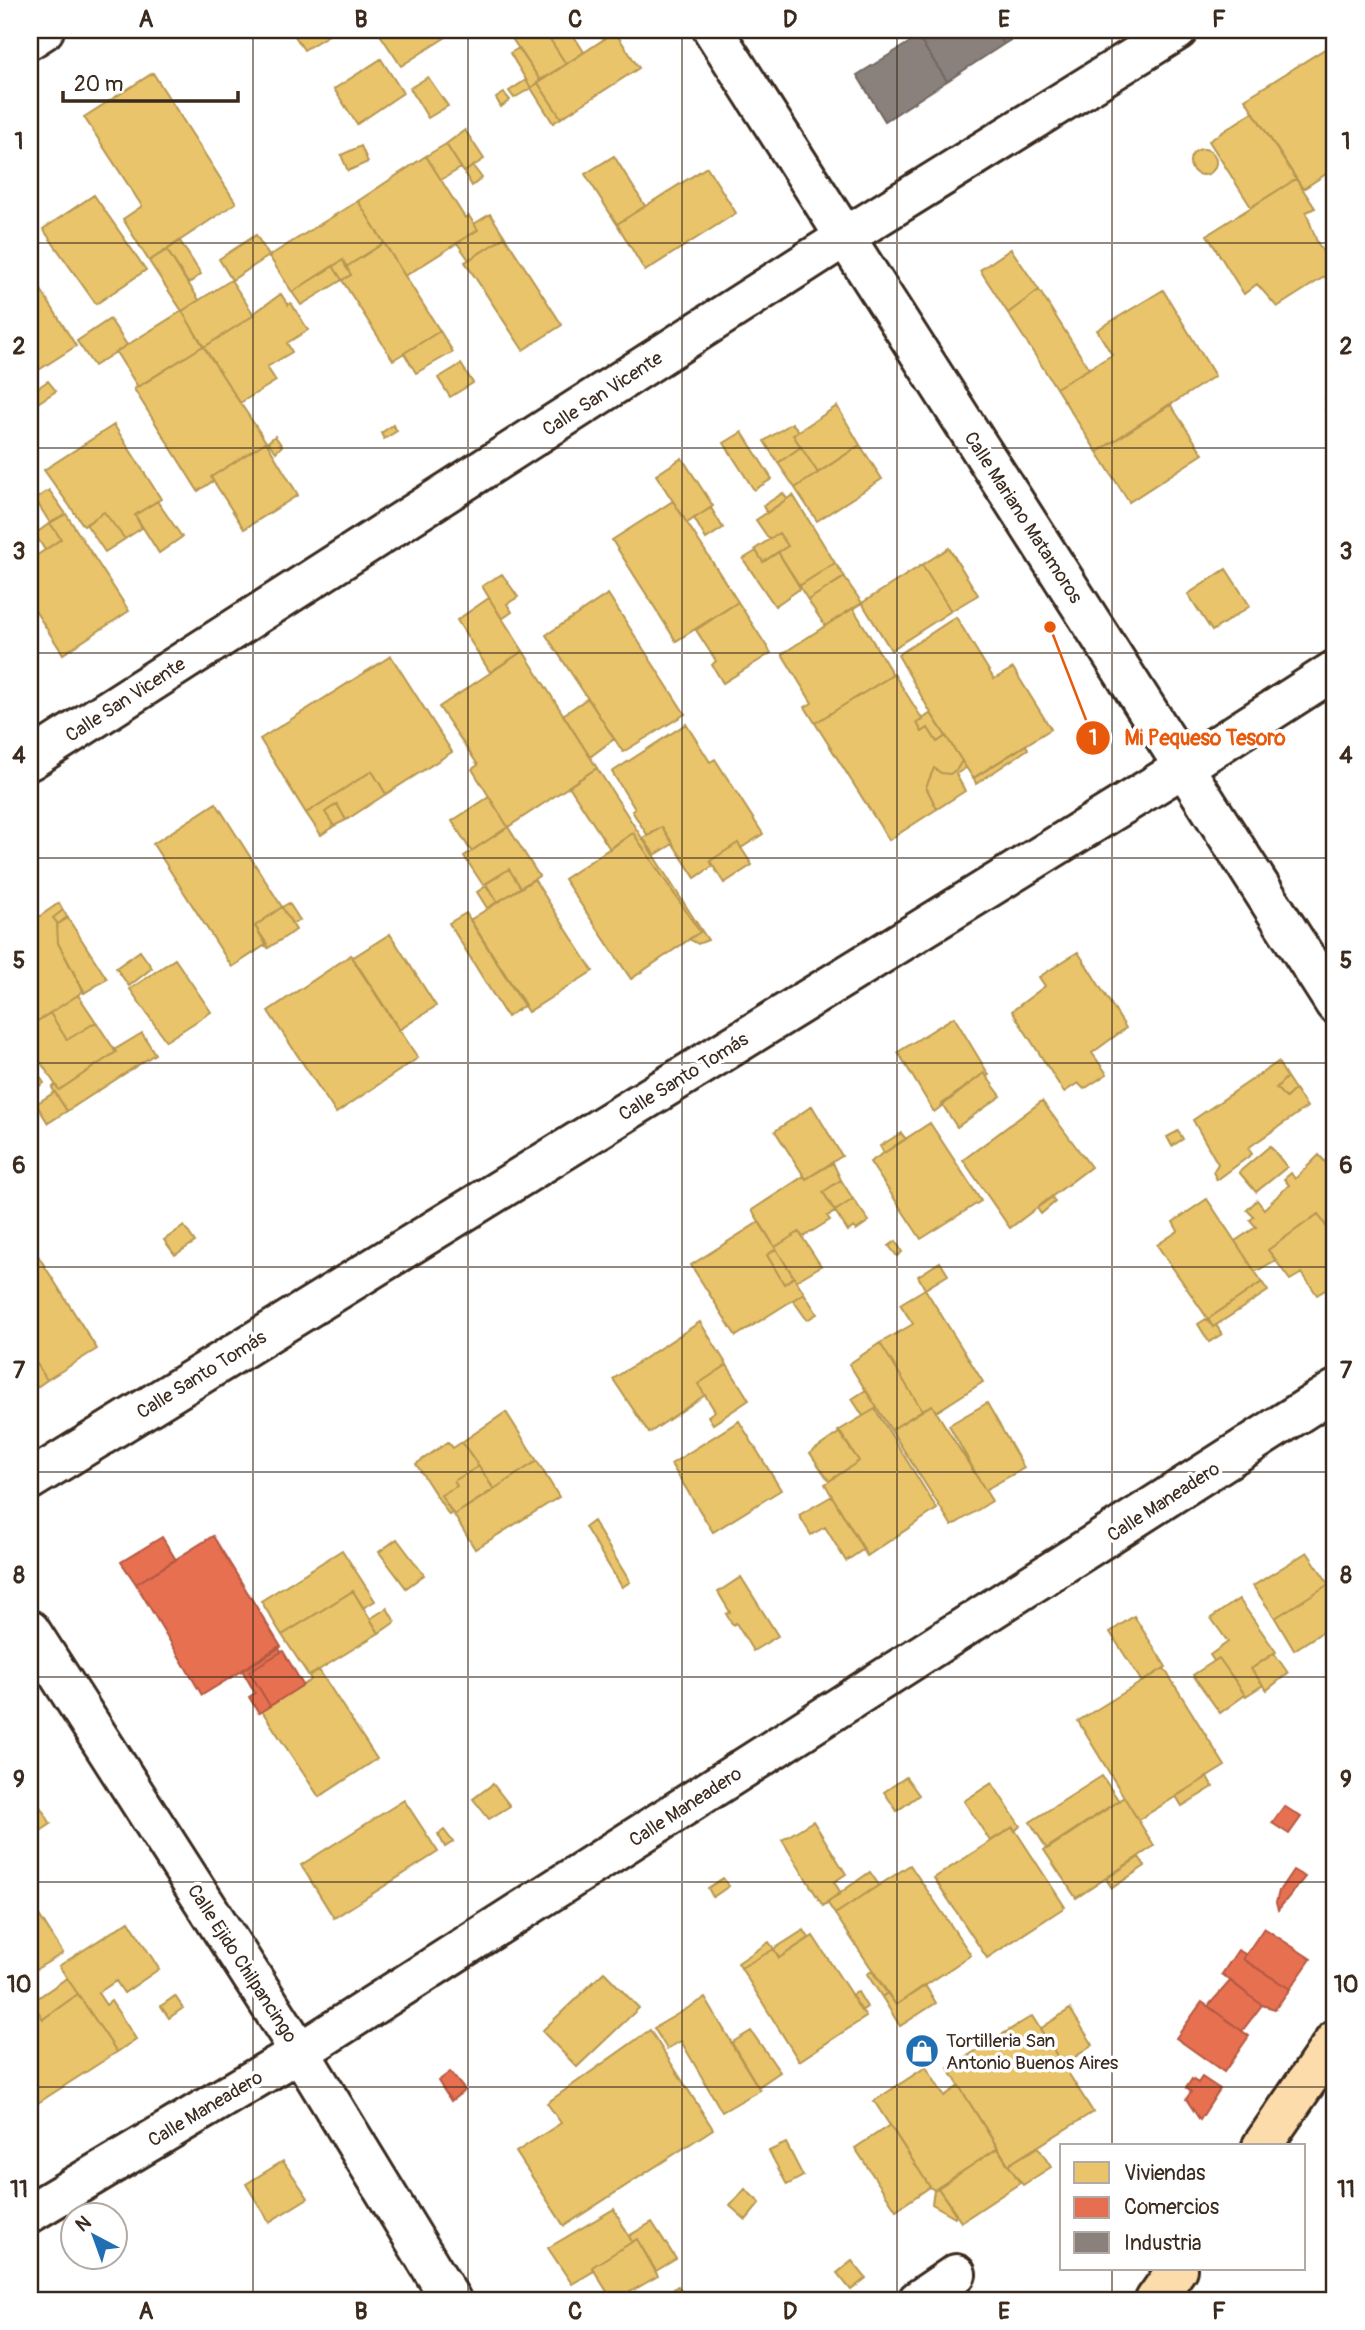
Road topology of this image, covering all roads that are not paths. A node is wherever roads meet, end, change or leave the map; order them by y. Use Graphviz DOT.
graph roads {
  1 [pos="44,30"];
  2 [pos="713,30"];
  3 [pos="1178,30"];
  4 [pos="30,39"];
  5 [pos="845,237"];
  6 [pos="1335,670"];
  7 [pos="30,760"];
  8 [pos="1184,767"];
  9 [pos="1335,1004"];
  10 [pos="1335,1390"];
  11 [pos="30,1480"];
  12 [pos="30,1630"];
  13 [pos="1335,2040"];
  14 [pos="300,2052"];
  15 [pos="1263,2144"];
  16 [pos="30,2213"];
  17 [pos="1176,2270"];
  18 [pos="956,2274"];
  19 [pos="450,2300"];
  20 [pos="918,2300"];
  21 [pos="1155,2300"];
  1 -- 4 [label="street"];
  2 -- 5 [label="street, Calle Mariano Matamoros"];
  3 -- 5 [label="street, Calle San Vicente"];
  5 -- 7 [label="street, Calle San Vicente"];
  5 -- 8 [label="street, Calle Mariano Matamoros"];
  6 -- 8 [label="street, Calle Santo Tomás"];
  8 -- 9 [label="street, Calle Mariano Matamoros"];
  8 -- 11 [label="street, Calle Santo Tomás"];
  10 -- 14 [label="street, Calle Maneadero"];
  12 -- 14 [label="street, Calle Ejido Chilpancingo"];
  13 -- 15 [label="main road"];
  14 -- 16 [label="street, Calle Maneadero"];
  14 -- 19 [label="street, Calle Ejido Chilpancingo"];
  17 -- 21 [label="main road"];
  18 -- 20 [label="street"];
}
